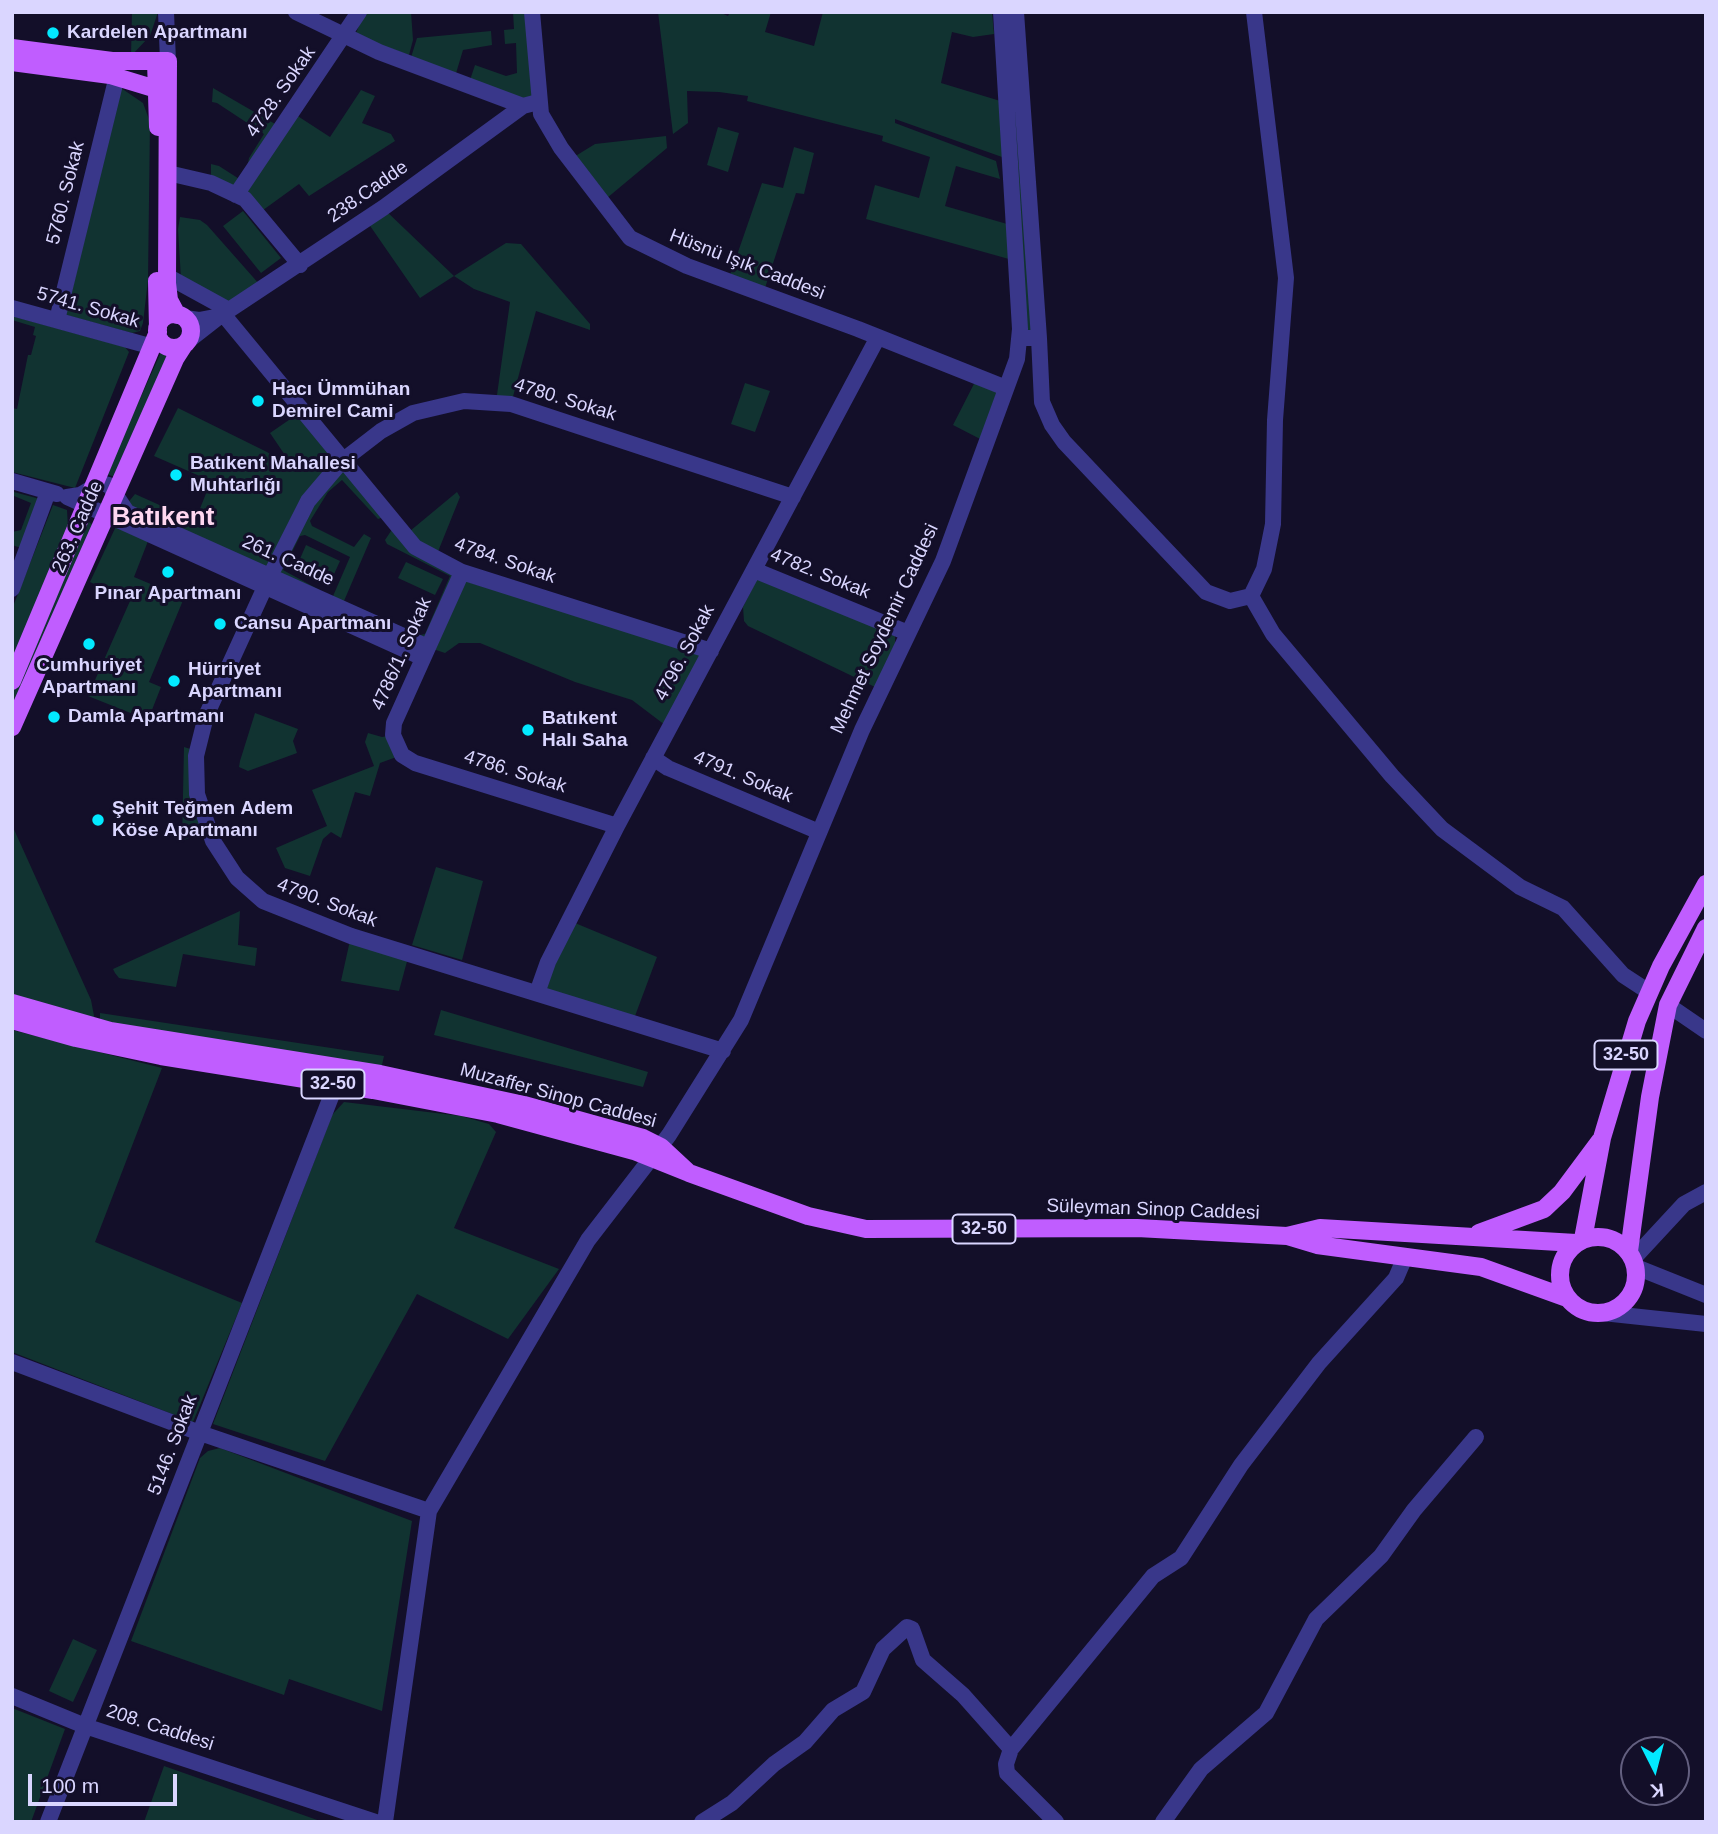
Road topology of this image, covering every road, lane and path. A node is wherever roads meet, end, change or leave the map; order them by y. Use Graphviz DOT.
graph roads {
  1 [pos="164,12"];
  2 [pos="296,12"];
  3 [pos="359,12"];
  4 [pos="532,12"];
  5 [pos="1001,12"];
  6 [pos="1016,12"];
  7 [pos="1254,12"];
  8 [pos="344,38"];
  9 [pos="12,48"];
  10 [pos="162,61"];
  11 [pos="12,62"];
  12 [pos="117,76"];
  13 [pos="162,92"];
  14 [pos="531,104"];
  15 [pos="168,173"];
  16 [pos="236,195"];
  17 [pos="300,265"];
  18 [pos="167,276"];
  19 [pos="12,308"];
  20 [pos="224,313"];
  21 [pos="181,316"];
  22 [pos="57,320"];
  23 [pos="156,336"];
  24 [pos="878,337"];
  25 [pos="1020,338"];
  26 [pos="1039,338"];
  27 [pos="186,343"];
  28 [pos="1006,388"];
  29 [pos="342,461"];
  30 [pos="12,481"];
  31 [pos="96,485"];
  32 [pos="48,492"];
  33 [pos="115,493"];
  34 [pos="67,497"];
  35 [pos="793,497"];
  36 [pos="87,507"];
  37 [pos="105,517"];
  38 [pos="754,570"];
  39 [pos="463,572"];
  40 [pos="267,582"];
  41 [pos="12,589"];
  42 [pos="1251,596"];
  43 [pos="908,633"];
  44 [pos="710,651"];
  45 [pos="425,652"];
  46 [pos="12,681"];
  47 [pos="12,727"];
  48 [pos="402,755"];
  49 [pos="653,758"];
  50 [pos="617,826"];
  51 [pos="817,831"];
  52 [pos="1706,884"];
  53 [pos="1706,928"];
  54 [pos="1649,992"];
  55 [pos="537,993"];
  56 [pos="12,1003"];
  57 [pos="1668,1005"];
  58 [pos="12,1020"];
  59 [pos="1706,1031"];
  60 [pos="723,1051"];
  61 [pos="336,1084"];
  62 [pos="1602,1138"];
  63 [pos="657,1152"];
  64 [pos="689,1173"];
  65 [pos="1706,1192"];
  66 [pos="1287,1236"];
  67 [pos="1467,1237"];
  68 [pos="1580,1241"];
  69 [pos="1405,1257"];
  70 [pos="1633,1259"];
  71 [pos="1706,1295"];
  72 [pos="1567,1298"];
  73 [pos="1603,1313"];
  74 [pos="1706,1324"];
  75 [pos="12,1362"];
  76 [pos="200,1433"];
  77 [pos="1476,1437"];
  78 [pos="429,1511"];
  79 [pos="12,1696"];
  80 [pos="85,1726"];
  81 [pos="1011,1749"];
  82 [pos="48,1822"];
  83 [pos="376,1822"];
  84 [pos="385,1822"];
  85 [pos="702,1822"];
  86 [pos="1056,1822"];
  87 [pos="1163,1822"];
  1 -- 10 [label="street"];
  2 -- 8 [label="street"];
  3 -- 8 [label="street, 4728. Sokak"];
  4 -- 14 [label="street, Hüsnü Işık Caddesi"];
  5 -- 25 [label="street, Mehmet Soydemir Caddesi"];
  6 -- 26 [label="street"];
  7 -- 42 [label="street"];
  8 -- 14 [label="street"];
  8 -- 16 [label="street, 4728. Sokak"];
  9 -- 10 [label="main road"];
  10 -- 13 [label="main road"];
  11 -- 12 [label="main road"];
  12 -- 13 [label="main road"];
  12 -- 22 [label="street, 5760. Sokak"];
  13 -- 15 [label="main road"];
  13 -- 23 [label="main road, 263. Cadde"];
  14 -- 17 [label="street, 238.Cadde"];
  14 -- 24 [label="street, Hüsnü Işık Caddesi"];
  15 -- 16 [label="street"];
  15 -- 18 [label="main road"];
  16 -- 17 [label="street"];
  17 -- 20 [label="street, 238.Cadde"];
  18 -- 20 [label="street"];
  18 -- 21 [label="main road"];
  19 -- 22 [label="street, 5741. Sokak"];
  20 -- 21 [label="street"];
  20 -- 27 [label="street, 238.Cadde"];
  20 -- 29 [label="street, 4784. Sokak"];
  21 -- 23 [label="main road"];
  21 -- 27 [label="main road"];
  22 -- 23 [label="street, 5741. Sokak"];
  23 -- 27 [label="main road"];
  23 -- 31 [label="main road, 263. Cadde"];
  24 -- 28 [label="street, Hüsnü Işık Caddesi"];
  24 -- 35 [label="street, 4796. Sokak"];
  25 -- 26 [label="street"];
  25 -- 28 [label="street, Mehmet Soydemir Caddesi"];
  26 -- 42 [label="street"];
  27 -- 33 [label="main road, 263. Cadde"];
  28 -- 43 [label="street, Mehmet Soydemir Caddesi"];
  29 -- 35 [label="street, 4780. Sokak"];
  29 -- 39 [label="street, 4784. Sokak"];
  29 -- 40 [label="street, 4780. Sokak"];
  30 -- 32 [label="street, 261. Cadde"];
  31 -- 33 [label="street, 261. Cadde"];
  31 -- 34 [label="street"];
  31 -- 36 [label="main road, 263. Cadde"];
  32 -- 34 [label="street, 261. Cadde"];
  32 -- 41 [label="street"];
  33 -- 37 [label="main road, 263. Cadde"];
  33 -- 40 [label="street, 261. Cadde"];
  34 -- 36 [label="street, 261. Cadde"];
  35 -- 38 [label="street, 4796. Sokak"];
  36 -- 37 [label="street, 261. Cadde"];
  36 -- 46 [label="main road, 263. Cadde"];
  37 -- 40 [label="street, 261. Cadde"];
  37 -- 47 [label="main road, 263. Cadde"];
  38 -- 43 [label="street, 4782. Sokak"];
  38 -- 44 [label="street, 4796. Sokak"];
  39 -- 44 [label="street, 4784. Sokak"];
  39 -- 45 [label="street, 4786/1. Sokak"];
  40 -- 45 [label="street, 261. Cadde"];
  40 -- 55 [label="street, 4790. Sokak"];
  42 -- 54 [label="street"];
  43 -- 51 [label="street, Mehmet Soydemir Caddesi"];
  44 -- 49 [label="street, 4796. Sokak"];
  45 -- 48 [label="street, 4786/1. Sokak"];
  48 -- 50 [label="street, 4786. Sokak"];
  49 -- 50 [label="street, 4796. Sokak"];
  49 -- 51 [label="street, 4791. Sokak"];
  50 -- 55 [label="street, 4796. Sokak"];
  51 -- 60 [label="street, Mehmet Soydemir Caddesi"];
  52 -- 54 [label="main road, 32-50"];
  53 -- 57 [label="main road, 32-50"];
  54 -- 62 [label="main road, 32-50"];
  55 -- 60 [label="street, 4790. Sokak"];
  56 -- 63 [label="main road, Muzaffer Sinop Caddesi / 32-50"];
  57 -- 59 [label="street"];
  57 -- 70 [label="main road, 32-50"];
  58 -- 61 [label="main road, Muzaffer Sinop Caddesi / 32-50"];
  60 -- 63 [label="street, Mehmet Soydemir Caddesi"];
  61 -- 63 [label="main road, Muzaffer Sinop Caddesi / 32-50"];
  61 -- 76 [label="street, 5146. Sokak"];
  62 -- 67 [label="main road"];
  62 -- 68 [label="main road, 32-50"];
  63 -- 64 [label="main road, Muzaffer Sinop Caddesi / 32-50"];
  63 -- 78 [label="street, Mehmet Soydemir Caddesi"];
  64 -- 66 [label="main road, Süleyman Sinop Caddesi / 32-50"];
  65 -- 70 [label="street"];
  66 -- 67 [label="main road, Süleyman Sinop Caddesi / 32-50"];
  66 -- 69 [label="main road, Süleyman Sinop Caddesi / 32-50"];
  67 -- 68 [label="main road, Süleyman Sinop Caddesi / 32-50"];
  68 -- 70 [label="main road"];
  68 -- 72 [label="main road"];
  69 -- 72 [label="main road, Süleyman Sinop Caddesi / 32-50"];
  69 -- 81 [label="street"];
  70 -- 71 [label="street"];
  70 -- 73 [label="main road"];
  72 -- 73 [label="main road"];
  73 -- 74 [label="street"];
  75 -- 76 [label="street"];
  76 -- 78 [label="street"];
  76 -- 80 [label="street, 5146. Sokak"];
  77 -- 87 [label="street"];
  78 -- 84 [label="street"];
  79 -- 80 [label="street, 208. Caddesi"];
  80 -- 82 [label="street, 5146. Sokak"];
  80 -- 83 [label="street, 208. Caddesi"];
  81 -- 85 [label="street"];
  81 -- 86 [label="street"];
}
